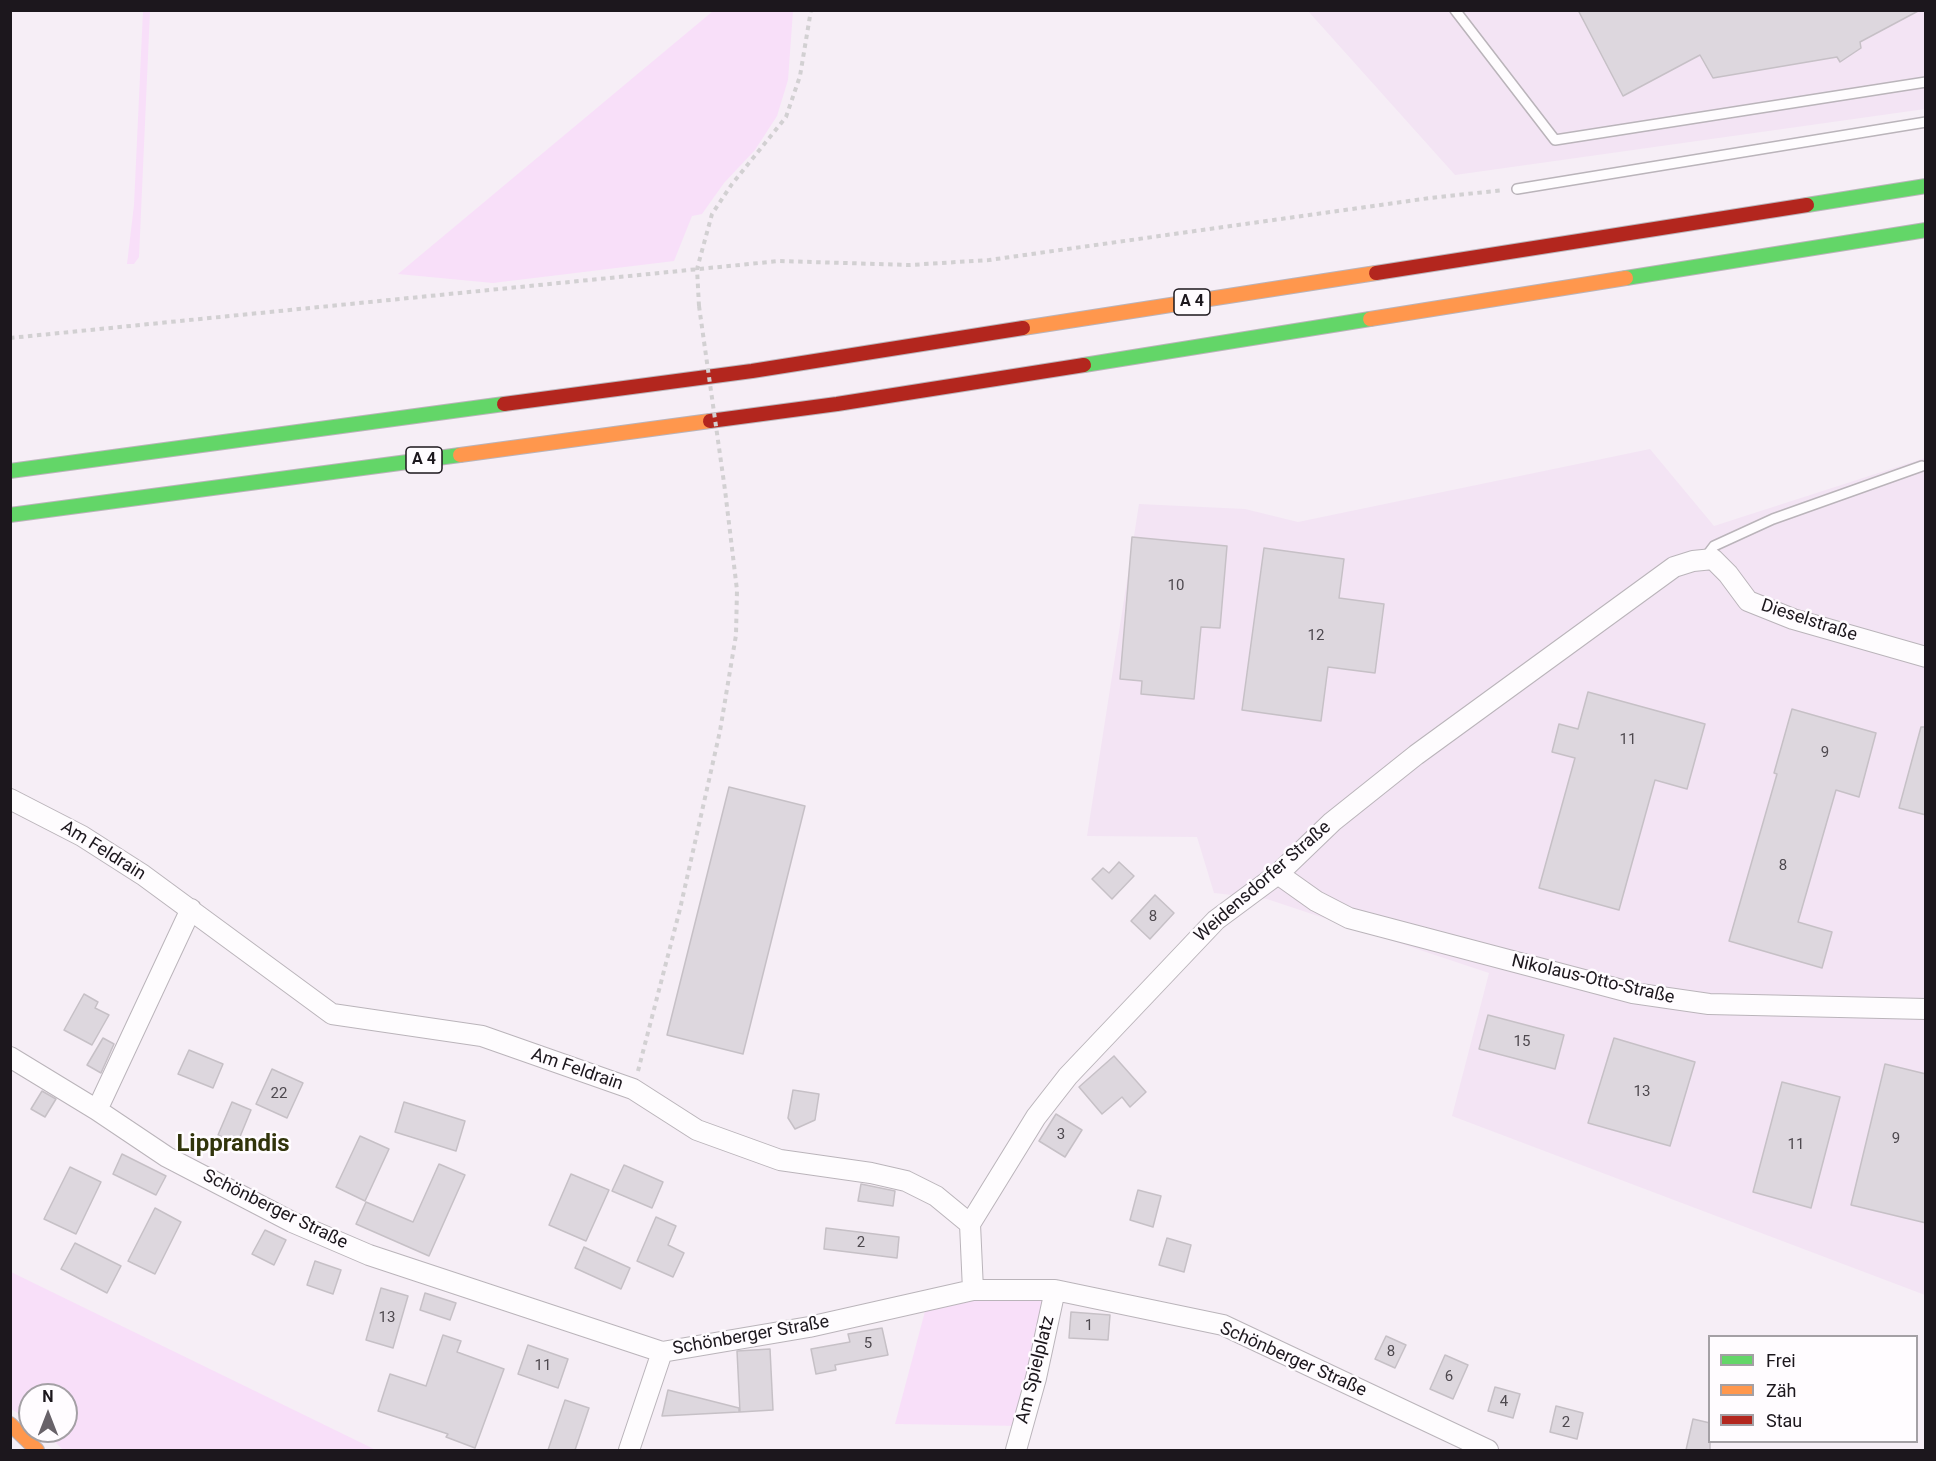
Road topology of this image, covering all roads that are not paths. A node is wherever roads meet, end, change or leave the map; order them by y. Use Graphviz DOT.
graph roads {
  1 [pos="1455,10"];
  2 [pos="1926,82"];
  3 [pos="1926,122"];
  4 [pos="1926,186"];
  5 [pos="1517,189"];
  6 [pos="1926,230"];
  7 [pos="1922,466"];
  8 [pos="10,471"];
  9 [pos="10,515"];
  10 [pos="1704,560"];
  11 [pos="1926,657"];
  12 [pos="10,799"];
  13 [pos="1278,874"];
  14 [pos="191,909"];
  15 [pos="1926,1008"];
  16 [pos="10,1057"];
  17 [pos="97,1110"];
  18 [pos="970,1224"];
  19 [pos="973,1290"];
  20 [pos="1055,1290"];
  21 [pos="662,1352"];
  22 [pos="10,1424"];
  23 [pos="33,1448"];
  24 [pos="629,1450"];
  25 [pos="1016,1450"];
  26 [pos="1488,1450"];
  1 -- 2 [label="lane"];
  3 -- 5 [label="lane"];
  4 -- 8 [label="main road, A 4"];
  6 -- 9 [label="main road, A 4"];
  7 -- 10 [label="lane"];
  10 -- 11 [label="street, Dieselstraße"];
  10 -- 13 [label="street, Weidensdorfer Straße"];
  12 -- 14 [label="street, Am Feldrain"];
  13 -- 15 [label="street, Nikolaus-Otto-Straße"];
  13 -- 18 [label="street, Weidensdorfer Straße"];
  14 -- 17 [label="street"];
  14 -- 18 [label="street, Am Feldrain"];
  16 -- 17 [label="street, Schönberger Straße"];
  17 -- 21 [label="street, Schönberger Straße"];
  18 -- 19 [label="street"];
  19 -- 20 [label="street, Schönberger Straße"];
  19 -- 21 [label="street, Schönberger Straße"];
  20 -- 25 [label="street, Am Spielplatz"];
  20 -- 26 [label="street, Schönberger Straße"];
  21 -- 24 [label="street"];
  22 -- 23 [label="main road"];
}
